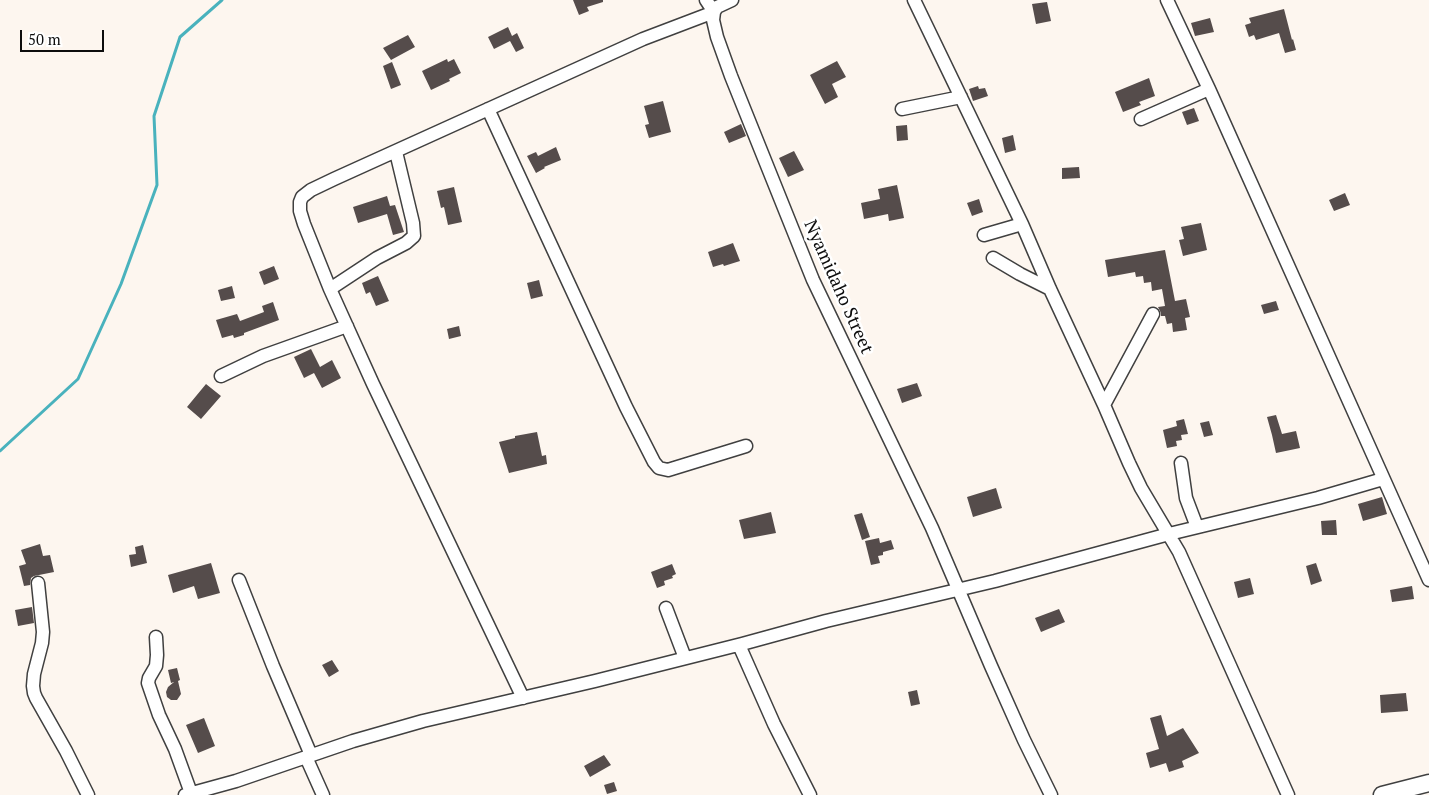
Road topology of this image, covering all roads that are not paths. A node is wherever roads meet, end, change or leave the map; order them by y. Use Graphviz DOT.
graph roads {
  1 [pos="706,0"];
  2 [pos="732,0"];
  3 [pos="914,0"];
  4 [pos="1167,0"];
  5 [pos="714,12"];
  6 [pos="1209,89"];
  7 [pos="961,97"];
  8 [pos="488,109"];
  9 [pos="902,109"];
  10 [pos="1141,119"];
  11 [pos="396,152"];
  12 [pos="1022,224"];
  13 [pos="984,235"];
  14 [pos="993,258"];
  15 [pos="330,289"];
  16 [pos="1050,289"];
  17 [pos="1153,314"];
  18 [pos="347,326"];
  19 [pos="221,376"];
  20 [pos="1104,405"];
  21 [pos="746,446"];
  22 [pos="1181,462"];
  23 [pos="1383,479"];
  24 [pos="1197,527"];
  25 [pos="1169,534"];
  26 [pos="239,580"];
  27 [pos="1429,580"];
  28 [pos="38,583"];
  29 [pos="958,590"];
  30 [pos="666,608"];
  31 [pos="156,637"];
  32 [pos="739,644"];
  33 [pos="685,658"];
  34 [pos="523,698"];
  35 [pos="308,756"];
  36 [pos="1429,783"];
  37 [pos="188,794"];
  38 [pos="88,795"];
  39 [pos="323,795"];
  40 [pos="810,795"];
  41 [pos="1051,795"];
  42 [pos="1288,795"];
  43 [pos="1382,795"];
  1 -- 5 [label="street"];
  2 -- 5 [label="street"];
  3 -- 7 [label="street"];
  4 -- 6 [label="street"];
  5 -- 8 [label="street"];
  5 -- 29 [label="street, Nyamidaho Street"];
  6 -- 10 [label="street"];
  6 -- 23 [label="street"];
  7 -- 9 [label="street"];
  7 -- 12 [label="street"];
  8 -- 11 [label="street"];
  8 -- 21 [label="street"];
  11 -- 15 [label="street"];
  11 -- 15 [label="street"];
  12 -- 13 [label="street"];
  12 -- 16 [label="street"];
  14 -- 16 [label="street"];
  15 -- 18 [label="street"];
  16 -- 20 [label="street"];
  17 -- 20 [label="street"];
  18 -- 19 [label="street"];
  18 -- 34 [label="street"];
  20 -- 25 [label="street"];
  22 -- 24 [label="street"];
  23 -- 24 [label="street"];
  23 -- 27 [label="street"];
  24 -- 25 [label="street"];
  25 -- 29 [label="street"];
  25 -- 42 [label="street"];
  26 -- 35 [label="street"];
  28 -- 38 [label="street"];
  29 -- 32 [label="street"];
  29 -- 41 [label="street, Nyamidaho Street"];
  30 -- 33 [label="street"];
  31 -- 37 [label="street"];
  32 -- 33 [label="street"];
  32 -- 40 [label="street"];
  33 -- 34 [label="street"];
  34 -- 35 [label="street"];
  35 -- 37 [label="street"];
  35 -- 39 [label="street"];
  36 -- 43 [label="street"];
}
